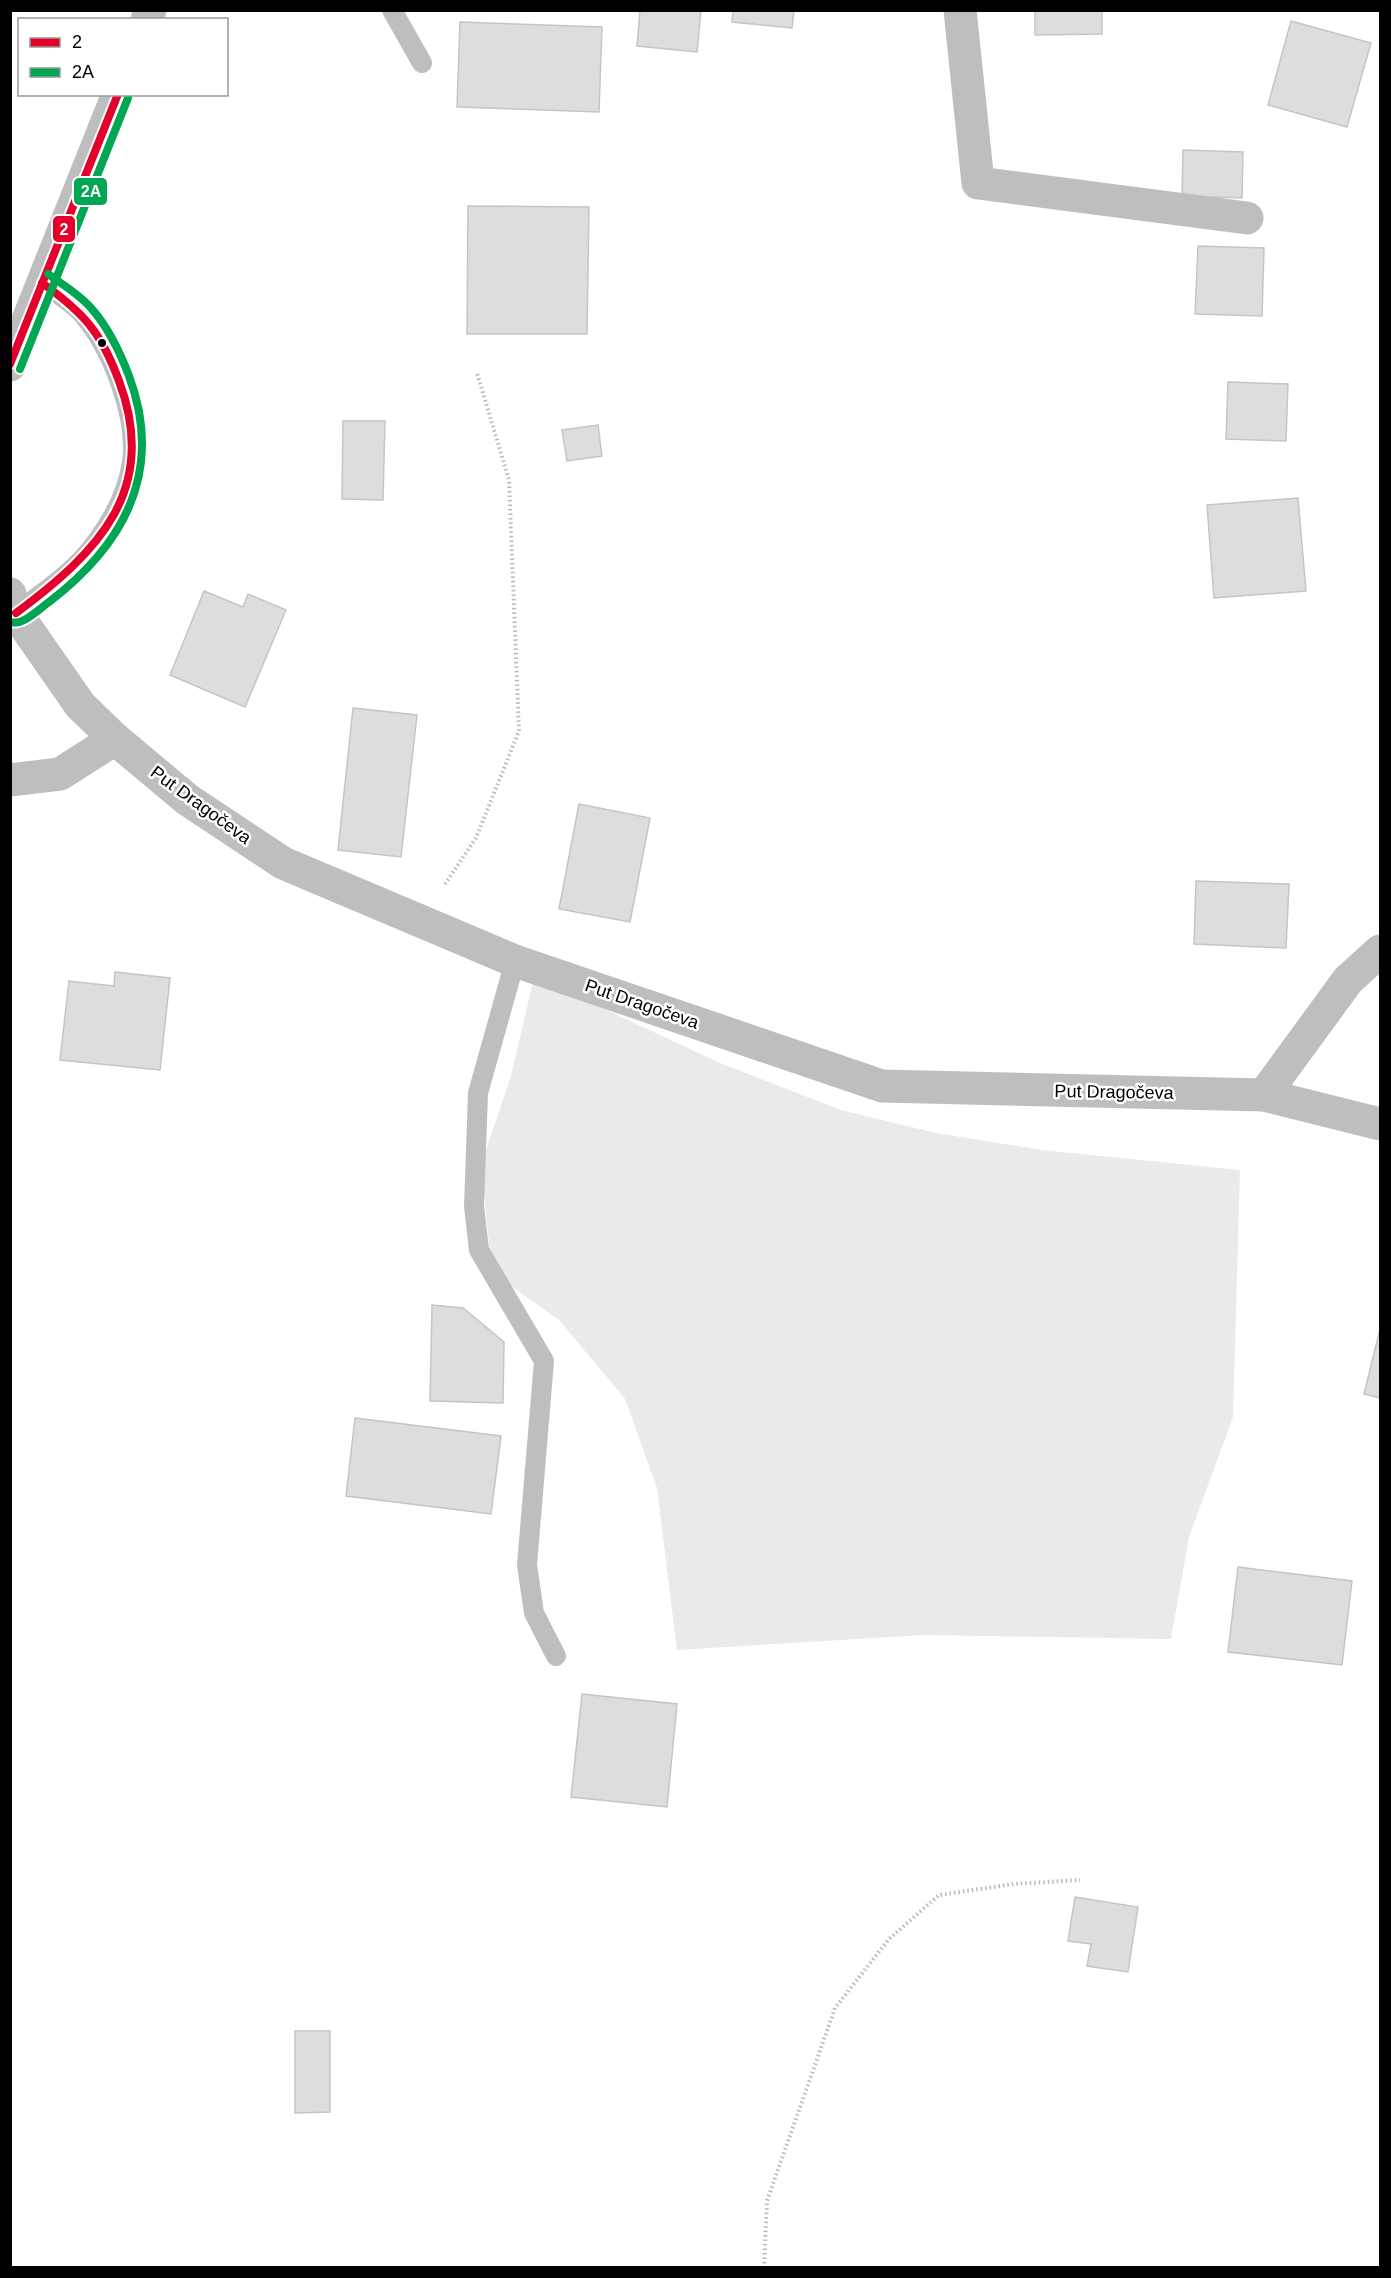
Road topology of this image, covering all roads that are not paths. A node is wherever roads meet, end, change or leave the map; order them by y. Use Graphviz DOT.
graph roads {
  1 [pos="392,10"];
  2 [pos="960,10"];
  3 [pos="422,63"];
  4 [pos="117,96"];
  5 [pos="1247,218"];
  6 [pos="42,283"];
  7 [pos="10,365"];
  8 [pos="13,604"];
  9 [pos="115,739"];
  10 [pos="10,780"];
  11 [pos="1380,951"];
  12 [pos="515,961"];
  13 [pos="1264,1095"];
  14 [pos="1380,1124"];
  15 [pos="556,1656"];
  1 -- 3 [label="lane"];
  2 -- 5 [label="street"];
  4 -- 6 [label="street"];
  6 -- 7 [label="street"];
  6 -- 8 [label="lane"];
  8 -- 9 [label="street, Put Dragočeva"];
  9 -- 10 [label="street"];
  9 -- 12 [label="street, Put Dragočeva"];
  11 -- 13 [label="street"];
  12 -- 13 [label="street, Put Dragočeva"];
  12 -- 15 [label="lane"];
  13 -- 14 [label="street, Put Dragočeva"];
}
